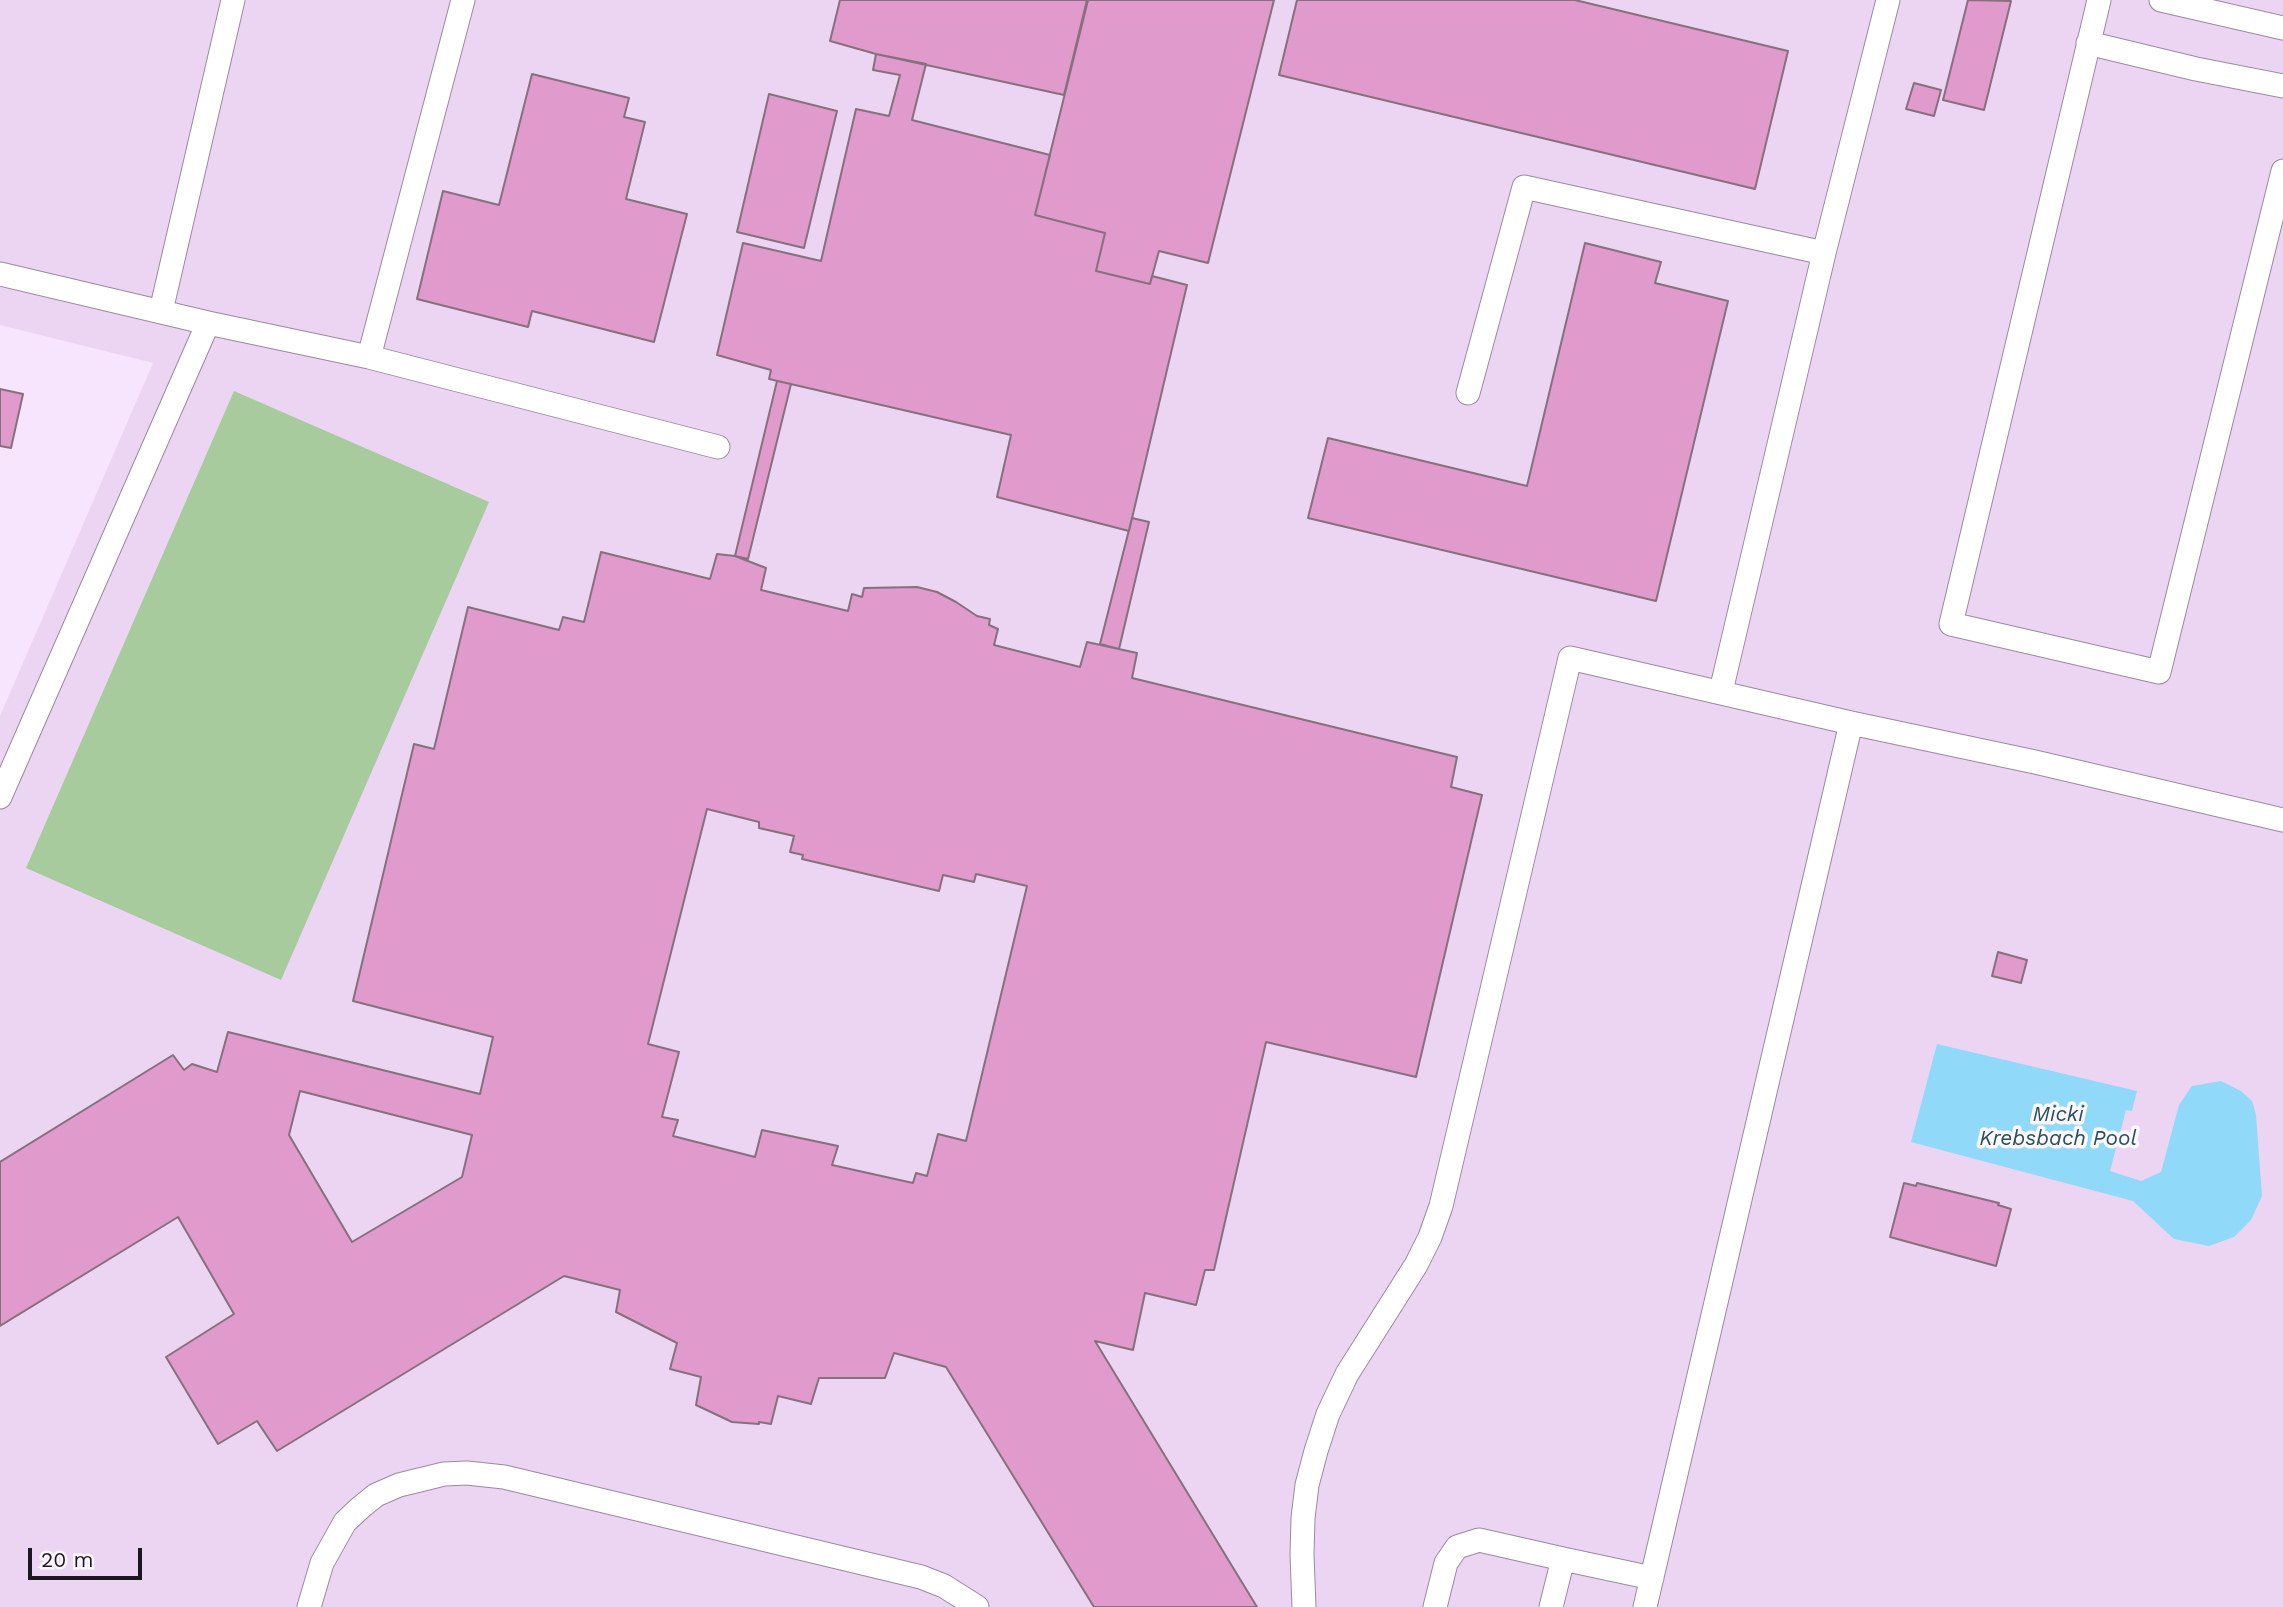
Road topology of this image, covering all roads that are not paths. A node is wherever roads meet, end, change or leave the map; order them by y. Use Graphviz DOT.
graph roads {
  1 [pos="233,0"];
  2 [pos="463,0"];
  3 [pos="1888,0"];
  4 [pos="2099,0"];
  5 [pos="2161,0"];
  6 [pos="2283,29"];
  7 [pos="2088,43"];
  8 [pos="2283,86"];
  9 [pos="2283,171"];
  10 [pos="1824,253"];
  11 [pos="0,274"];
  12 [pos="161,311"];
  13 [pos="208,323"];
  14 [pos="369,356"];
  15 [pos="1468,393"];
  16 [pos="718,447"];
  17 [pos="1721,691"];
  18 [pos="1851,723"];
  19 [pos="0,797"];
  20 [pos="2283,820"];
  21 [pos="1563,1559"];
  22 [pos="1652,1578"];
  23 [pos="309,1607"];
  24 [pos="977,1607"];
  25 [pos="1304,1607"];
  26 [pos="1435,1607"];
  27 [pos="1551,1607"];
  28 [pos="1645,1607"];
  1 -- 12 [label="lane"];
  2 -- 14 [label="lane"];
  3 -- 10 [label="lane"];
  4 -- 7 [label="lane"];
  5 -- 6 [label="lane"];
  7 -- 8 [label="lane"];
  7 -- 9 [label="lane"];
  10 -- 15 [label="lane"];
  10 -- 17 [label="lane"];
  11 -- 12 [label="lane"];
  12 -- 13 [label="lane"];
  13 -- 14 [label="lane"];
  13 -- 19 [label="lane"];
  14 -- 16 [label="lane"];
  17 -- 18 [label="lane"];
  17 -- 25 [label="lane"];
  18 -- 20 [label="lane"];
  18 -- 22 [label="lane"];
  21 -- 22 [label="lane"];
  21 -- 26 [label="lane"];
  21 -- 27 [label="lane"];
  22 -- 28 [label="lane"];
  23 -- 24 [label="lane"];
}
